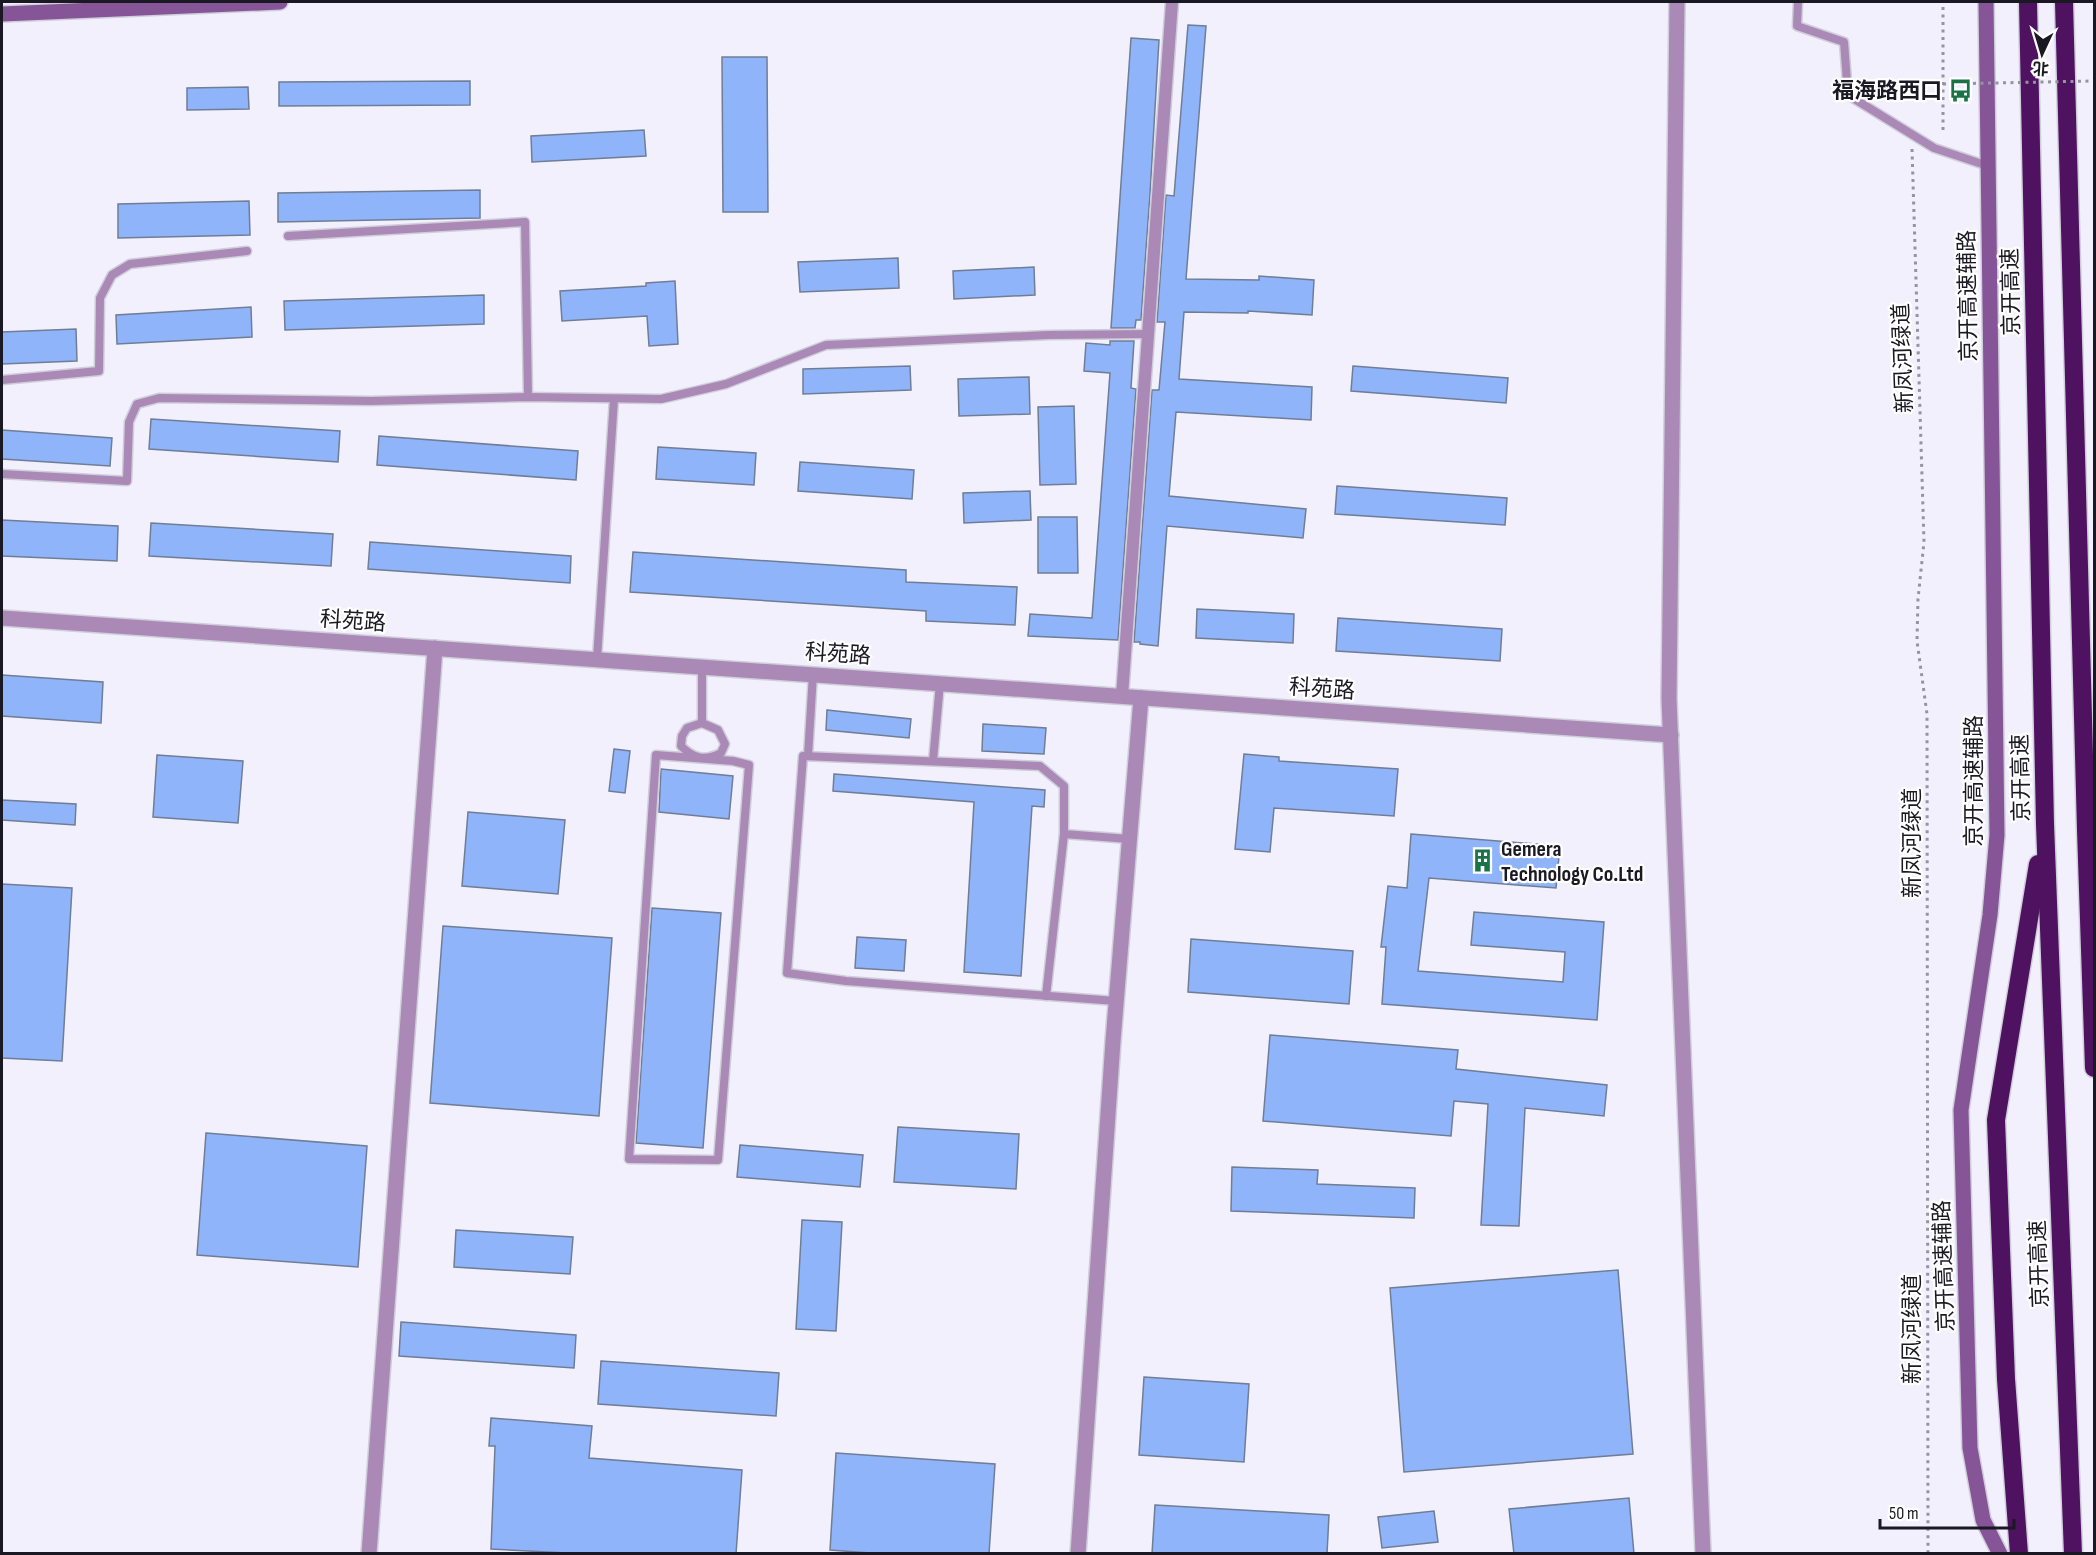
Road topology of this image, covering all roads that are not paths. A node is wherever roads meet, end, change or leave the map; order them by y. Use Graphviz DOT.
graph roads {
  1 [pos="280,2"];
  2 [pos="1172,2"];
  3 [pos="1677,2"];
  4 [pos="1798,2"];
  5 [pos="1986,2"];
  6 [pos="2028,2"];
  7 [pos="2064,2"];
  8 [pos="2,14"];
  9 [pos="1988,166"];
  10 [pos="288,236"];
  11 [pos="247,251"];
  12 [pos="1149,334"];
  13 [pos="2,380"];
  14 [pos="528,397"];
  15 [pos="614,399"];
  16 [pos="2,474"];
  17 [pos="2,618"];
  18 [pos="435,648"];
  19 [pos="597,659"];
  20 [pos="702,666"];
  21 [pos="813,674"];
  22 [pos="940,683"];
  23 [pos="1122,696"];
  24 [pos="1141,698"];
  25 [pos="702,723"];
  26 [pos="1671,735"];
  27 [pos="808,756"];
  28 [pos="708,759"];
  29 [pos="933,761"];
  30 [pos="2045,824"];
  31 [pos="2086,830"];
  32 [pos="1064,834"];
  33 [pos="1129,839"];
  34 [pos="2094,862"];
  35 [pos="1046,996"];
  36 [pos="1116,1001"];
  37 [pos="2094,1068"];
  38 [pos="369,1554"];
  39 [pos="1078,1554"];
  40 [pos="1703,1554"];
  41 [pos="2001,1554"];
  42 [pos="2019,1554"];
  43 [pos="2073,1554"];
  1 -- 8 [label="main road"];
  2 -- 12 [label="street"];
  3 -- 26 [label="street"];
  4 -- 9 [label="lane"];
  5 -- 9 [label="main road, 京开高速辅路"];
  6 -- 30 [label="highway, 京开高速"];
  7 -- 31 [label="highway"];
  9 -- 41 [label="main road, 京开高速辅路"];
  10 -- 14 [label="lane"];
  11 -- 13 [label="lane"];
  12 -- 15 [label="lane"];
  12 -- 23 [label="street"];
  14 -- 15 [label="lane"];
  14 -- 16 [label="lane"];
  15 -- 19 [label="lane"];
  17 -- 18 [label="street, 科苑路"];
  18 -- 19 [label="street, 科苑路"];
  18 -- 38 [label="street"];
  19 -- 20 [label="street, 科苑路"];
  20 -- 21 [label="street, 科苑路"];
  20 -- 25 [label="lane"];
  21 -- 22 [label="street, 科苑路"];
  21 -- 27 [label="lane"];
  22 -- 23 [label="street, 科苑路"];
  22 -- 29 [label="lane"];
  23 -- 24 [label="street, 科苑路"];
  24 -- 26 [label="street, 科苑路"];
  24 -- 33 [label="street"];
  25 -- 28 [label="lane"];
  25 -- 28 [label="lane"];
  26 -- 40 [label="street"];
  27 -- 29 [label="lane"];
  27 -- 35 [label="lane"];
  28 -- 28 [label="lane"];
  29 -- 32 [label="lane"];
  30 -- 42 [label="highway"];
  30 -- 43 [label="highway, 京开高速"];
  31 -- 34 [label="highway"];
  31 -- 37 [label="highway"];
  32 -- 33 [label="lane"];
  32 -- 35 [label="lane"];
  33 -- 36 [label="street"];
  35 -- 36 [label="lane"];
  36 -- 39 [label="street"];
}
